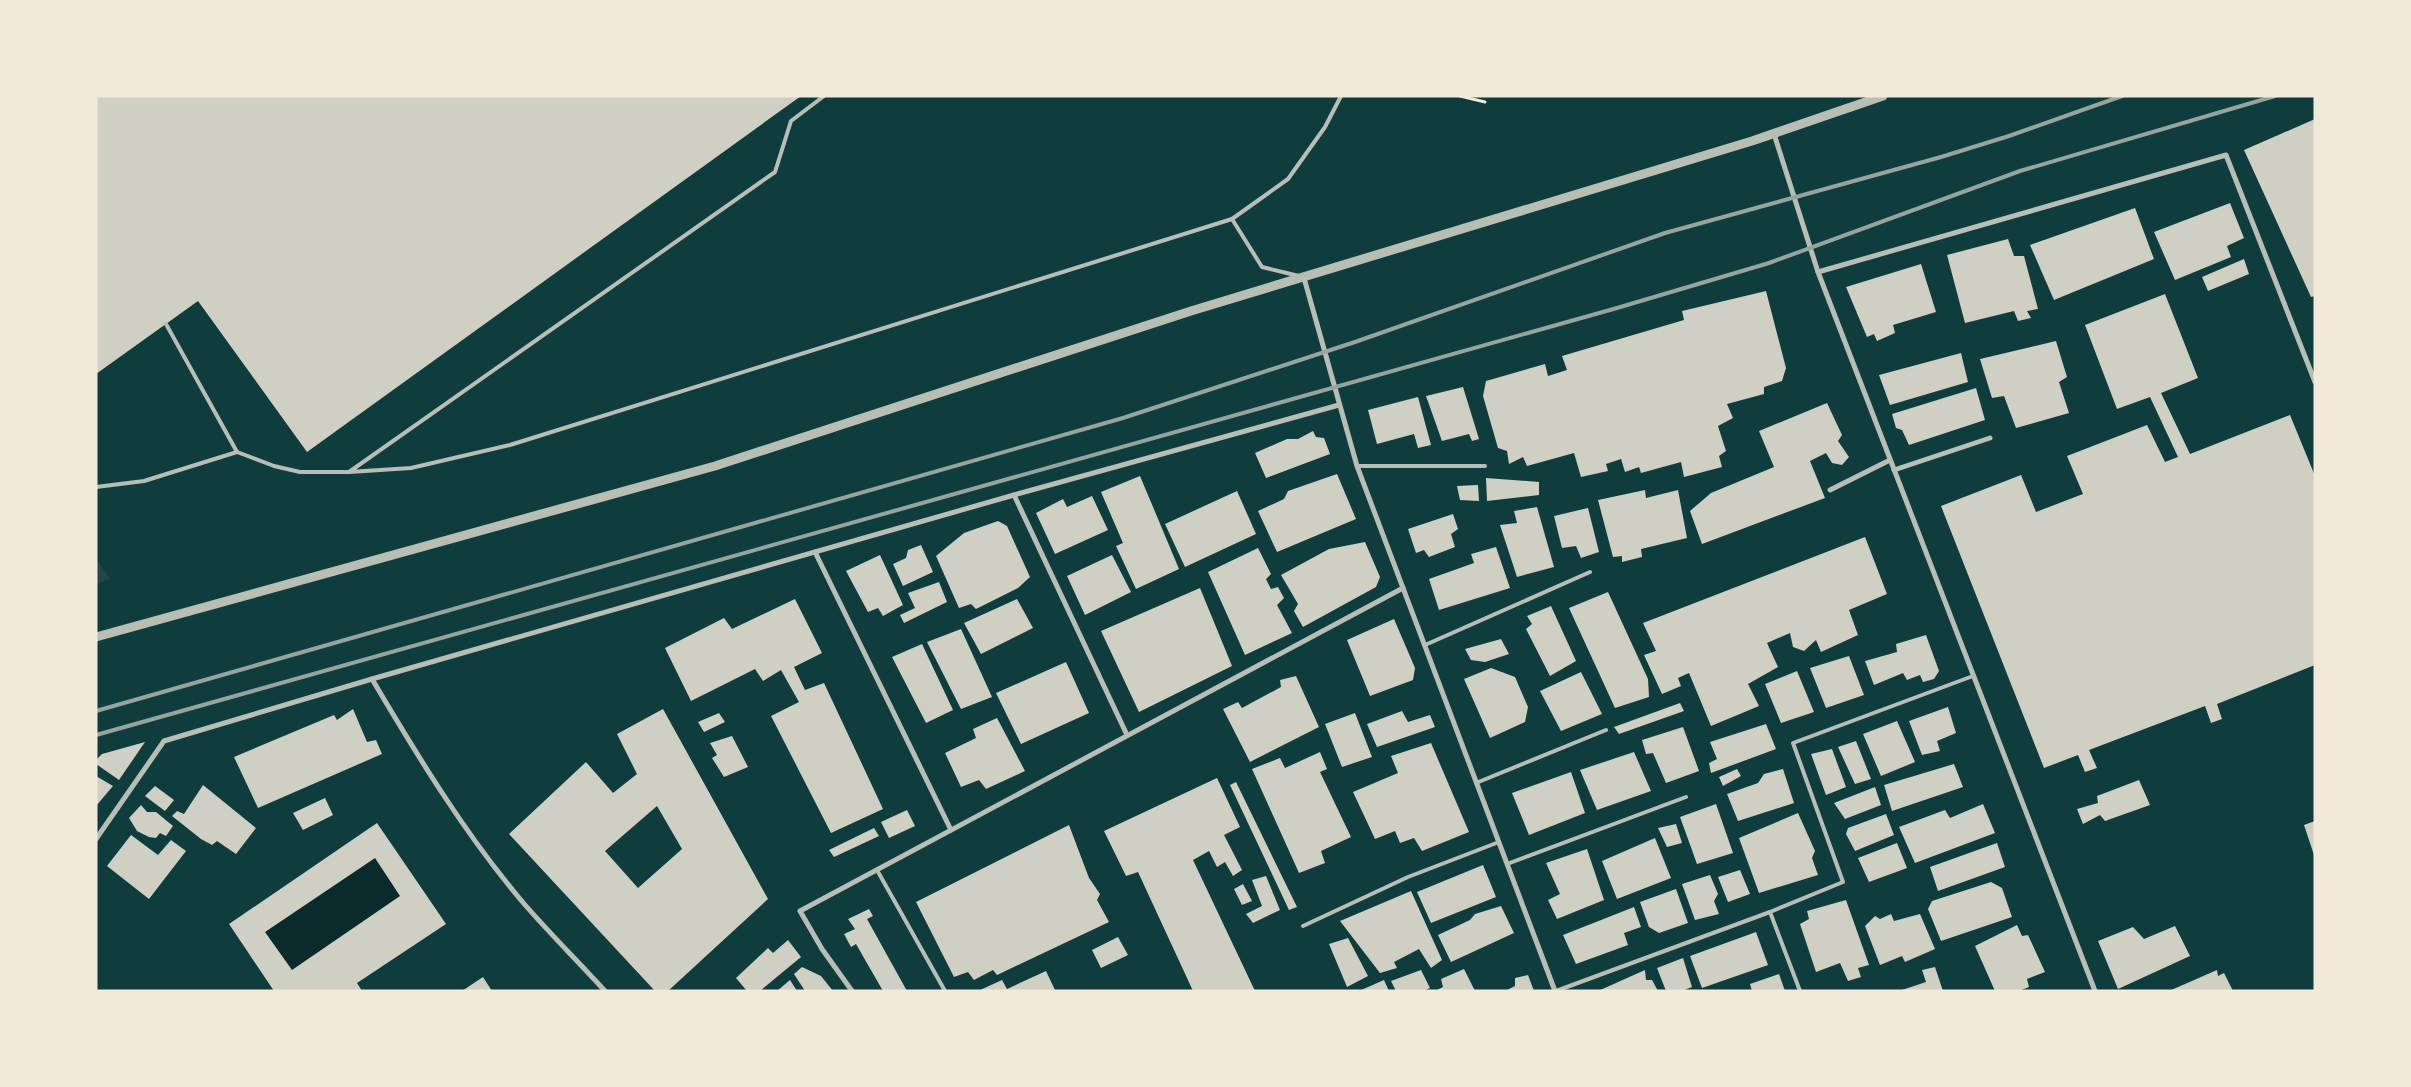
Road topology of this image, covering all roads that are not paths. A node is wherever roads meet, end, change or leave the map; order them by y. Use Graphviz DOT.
graph roads {
  1 [pos="824,96"];
  2 [pos="1341,96"];
  3 [pos="1882,96"];
  4 [pos="1774,134"];
  5 [pos="1232,218"];
  6 [pos="1818,272"];
  7 [pos="1304,278"];
  8 [pos="166,324"];
  9 [pos="2315,382"];
  10 [pos="1339,404"];
  11 [pos="1990,438"];
  12 [pos="237,452"];
  13 [pos="1890,460"];
  14 [pos="1356,466"];
  15 [pos="1485,466"];
  16 [pos="1894,470"];
  17 [pos="349,472"];
  18 [pos="96,487"];
  19 [pos="1830,490"];
  20 [pos="1014,494"];
  21 [pos="815,552"];
  22 [pos="1590,572"];
  23 [pos="1403,588"];
  24 [pos="96,637"];
  25 [pos="1425,645"];
  26 [pos="1973,676"];
  27 [pos="372,679"];
  28 [pos="1606,730"];
  29 [pos="1127,736"];
  30 [pos="1476,783"];
  31 [pos="1686,797"];
  32 [pos="951,830"];
  33 [pos="96,839"];
  34 [pos="1499,842"];
  35 [pos="1507,864"];
  36 [pos="877,870"];
  37 [pos="1770,912"];
  38 [pos="1303,926"];
  39 [pos="605,991"];
  40 [pos="852,991"];
  41 [pos="945,991"];
  42 [pos="1555,991"];
  43 [pos="1800,991"];
  44 [pos="2095,991"];
  1 -- 17 [label="lane"];
  2 -- 5 [label="lane"];
  3 -- 4 [label="street"];
  4 -- 6 [label="street"];
  4 -- 7 [label="street"];
  5 -- 7 [label="lane"];
  5 -- 17 [label="lane"];
  6 -- 9 [label="street"];
  6 -- 13 [label="street"];
  7 -- 10 [label="street"];
  7 -- 24 [label="street"];
  8 -- 12 [label="lane"];
  10 -- 14 [label="street"];
  10 -- 20 [label="street"];
  11 -- 16 [label="street"];
  12 -- 17 [label="lane"];
  12 -- 18 [label="lane"];
  13 -- 16 [label="street"];
  13 -- 19 [label="street"];
  14 -- 15 [label="lane"];
  14 -- 23 [label="street"];
  16 -- 26 [label="street"];
  20 -- 21 [label="street"];
  20 -- 29 [label="street"];
  21 -- 27 [label="street"];
  21 -- 32 [label="street"];
  22 -- 25 [label="lane"];
  23 -- 25 [label="street"];
  23 -- 29 [label="street"];
  25 -- 30 [label="street"];
  26 -- 37 [label="lane"];
  26 -- 44 [label="street"];
  27 -- 33 [label="street"];
  27 -- 39 [label="street"];
  28 -- 30 [label="lane"];
  29 -- 32 [label="street"];
  30 -- 34 [label="street"];
  31 -- 35 [label="lane"];
  32 -- 36 [label="street"];
  34 -- 35 [label="street"];
  34 -- 38 [label="lane"];
  35 -- 42 [label="street"];
  36 -- 40 [label="street"];
  36 -- 41 [label="lane"];
  37 -- 42 [label="lane"];
  37 -- 43 [label="lane"];
}
